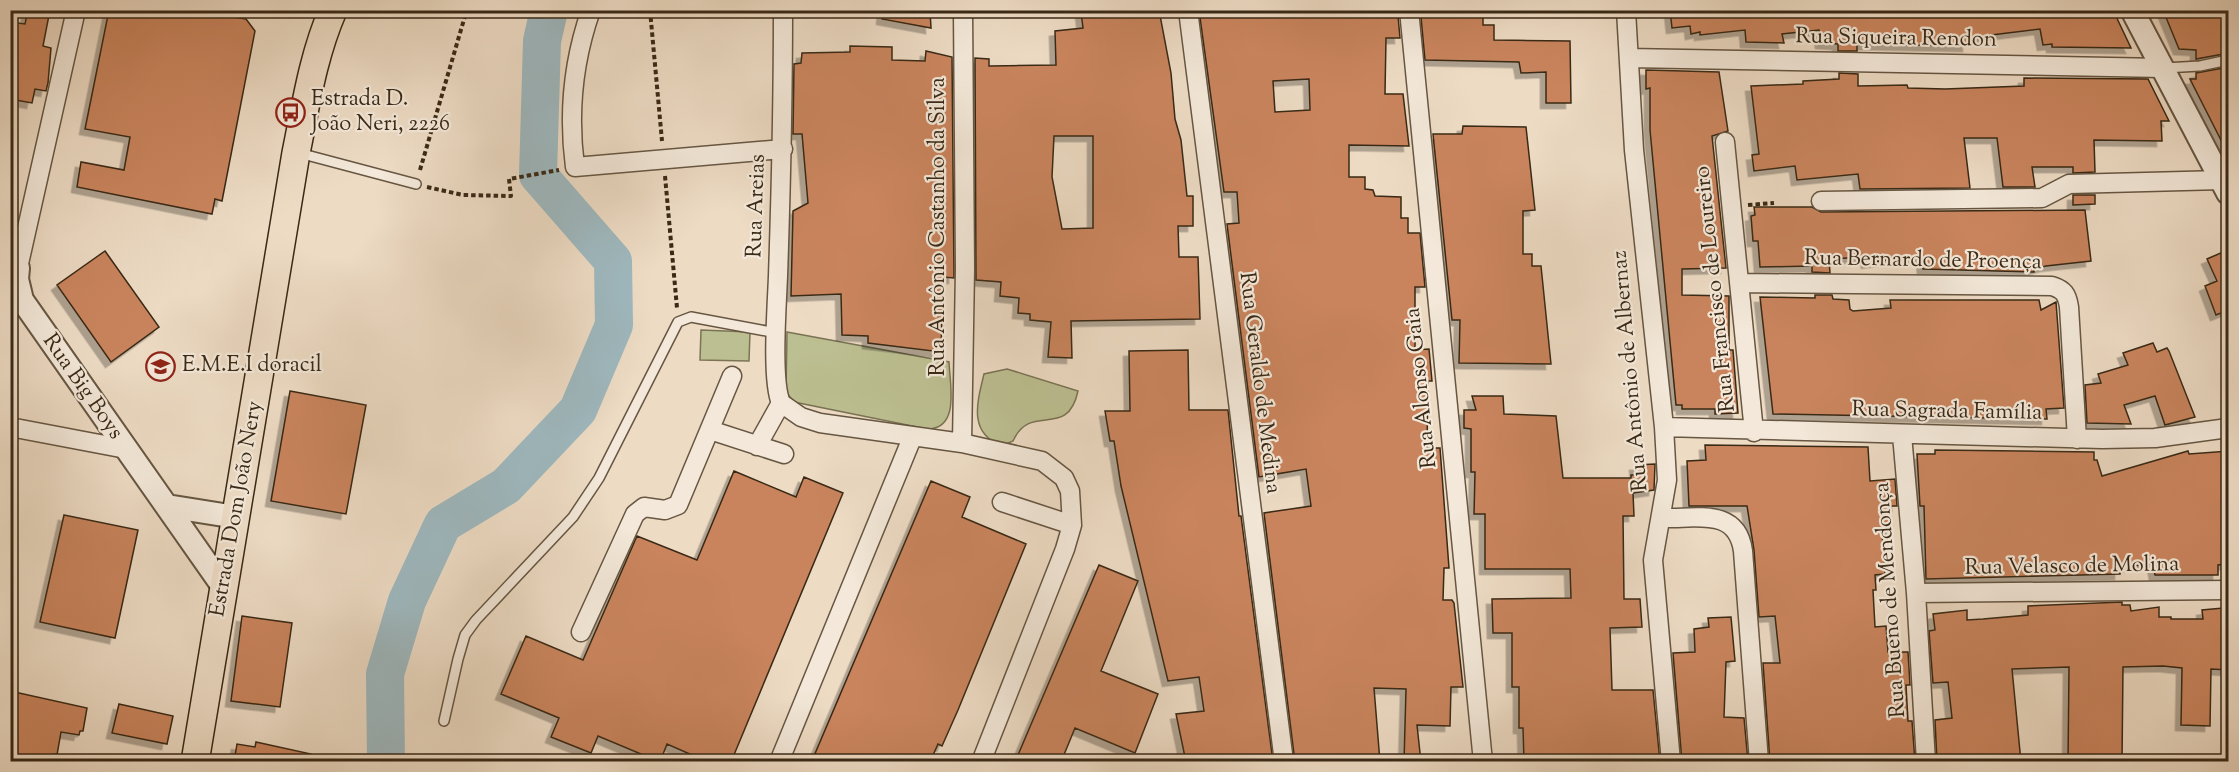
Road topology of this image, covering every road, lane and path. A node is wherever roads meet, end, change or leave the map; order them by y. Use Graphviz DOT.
graph roads {
  1 [pos="76,10"];
  2 [pos="333,10"];
  3 [pos="591,10"];
  4 [pos="783,10"];
  5 [pos="963,10"];
  6 [pos="1188,10"];
  7 [pos="1409,10"];
  8 [pos="1626,10"];
  9 [pos="2132,10"];
  10 [pos="465,16"];
  11 [pos="1629,58"];
  12 [pos="2229,60"];
  13 [pos="2162,68"];
  14 [pos="1725,142"];
  15 [pos="783,149"];
  16 [pos="296,153"];
  17 [pos="567,169"];
  18 [pos="416,184"];
  19 [pos="2225,187"];
  20 [pos="1821,201"];
  21 [pos="1774,203"];
  22 [pos="1732,206"];
  23 [pos="14,267"];
  24 [pos="1739,283"];
  25 [pos="777,333"];
  26 [pos="732,376"];
  27 [pos="781,403"];
  28 [pos="10,427"];
  29 [pos="1664,427"];
  30 [pos="2229,428"];
  31 [pos="711,430"];
  32 [pos="1754,432"];
  33 [pos="1902,435"];
  34 [pos="912,438"];
  35 [pos="2077,439"];
  36 [pos="962,443"];
  37 [pos="757,446"];
  38 [pos="126,449"];
  39 [pos="784,454"];
  40 [pos="1002,502"];
  41 [pos="167,506"];
  42 [pos="236,517"];
  43 [pos="1662,518"];
  44 [pos="1072,525"];
  45 [pos="224,588"];
  46 [pos="2229,590"];
  47 [pos="1916,593"];
  48 [pos="581,632"];
  49 [pos="444,721"];
  50 [pos="195,762"];
  51 [pos="779,762"];
  52 [pos="981,762"];
  53 [pos="1284,762"];
  54 [pos="1483,762"];
  55 [pos="1671,762"];
  56 [pos="1759,762"];
  57 [pos="1926,762"];
  1 -- 23 [label="street"];
  2 -- 16 [label="main road, Estrada Dom João Nery"];
  3 -- 17 [label="street"];
  4 -- 15 [label="street, Rua Areias"];
  5 -- 36 [label="street, Rua Antônio Castanho da Silva"];
  6 -- 53 [label="street, Rua Geraldo de Medina"];
  7 -- 54 [label="street, Rua Alonso Gaia"];
  8 -- 11 [label="street, Rua Antônio de Albernaz"];
  9 -- 13 [label="street"];
  10 -- 18 [label="path"];
  11 -- 13 [label="street, Rua Siqueira Rendon"];
  11 -- 29 [label="street, Rua Antônio de Albernaz"];
  12 -- 13 [label="lane"];
  13 -- 19 [label="street"];
  14 -- 22 [label="street, Rua Francisco de Loureiro"];
  15 -- 17 [label="street"];
  15 -- 25 [label="street, Rua Areias"];
  16 -- 18 [label="lane"];
  16 -- 42 [label="main road, Estrada Dom João Nery"];
  17 -- 18 [label="path"];
  19 -- 20 [label="street"];
  21 -- 22 [label="path"];
  22 -- 24 [label="street, Rua Francisco de Loureiro"];
  23 -- 38 [label="street, Rua Big Boys"];
  24 -- 32 [label="street, Rua Francisco de Loureiro"];
  24 -- 35 [label="street, Rua Bernardo de Proença"];
  25 -- 27 [label="street, Rua Areias"];
  25 -- 49 [label="lane"];
  26 -- 31 [label="street"];
  27 -- 34 [label="street"];
  27 -- 37 [label="street"];
  28 -- 38 [label="street"];
  29 -- 32 [label="street, Rua Sagrada Família"];
  29 -- 43 [label="street, Rua Antônio de Albernaz"];
  30 -- 35 [label="street, Rua Sagrada Família"];
  31 -- 37 [label="street"];
  31 -- 48 [label="street"];
  32 -- 33 [label="street, Rua Sagrada Família"];
  33 -- 35 [label="street, Rua Sagrada Família"];
  33 -- 47 [label="street, Rua Bueno de Mendonça"];
  34 -- 36 [label="street"];
  34 -- 51 [label="street"];
  36 -- 44 [label="street"];
  37 -- 39 [label="street"];
  38 -- 41 [label="street, Rua Big Boys"];
  40 -- 44 [label="street"];
  41 -- 42 [label="street"];
  41 -- 45 [label="street, Rua Big Boys"];
  42 -- 45 [label="main road, Estrada Dom João Nery"];
  43 -- 55 [label="street, Rua Antônio de Albernaz"];
  43 -- 56 [label="street"];
  44 -- 52 [label="street"];
  45 -- 50 [label="main road, Estrada Dom João Nery"];
  46 -- 47 [label="street, Rua Velasco de Molina"];
  47 -- 57 [label="street, Rua Bueno de Mendonça"];
}
